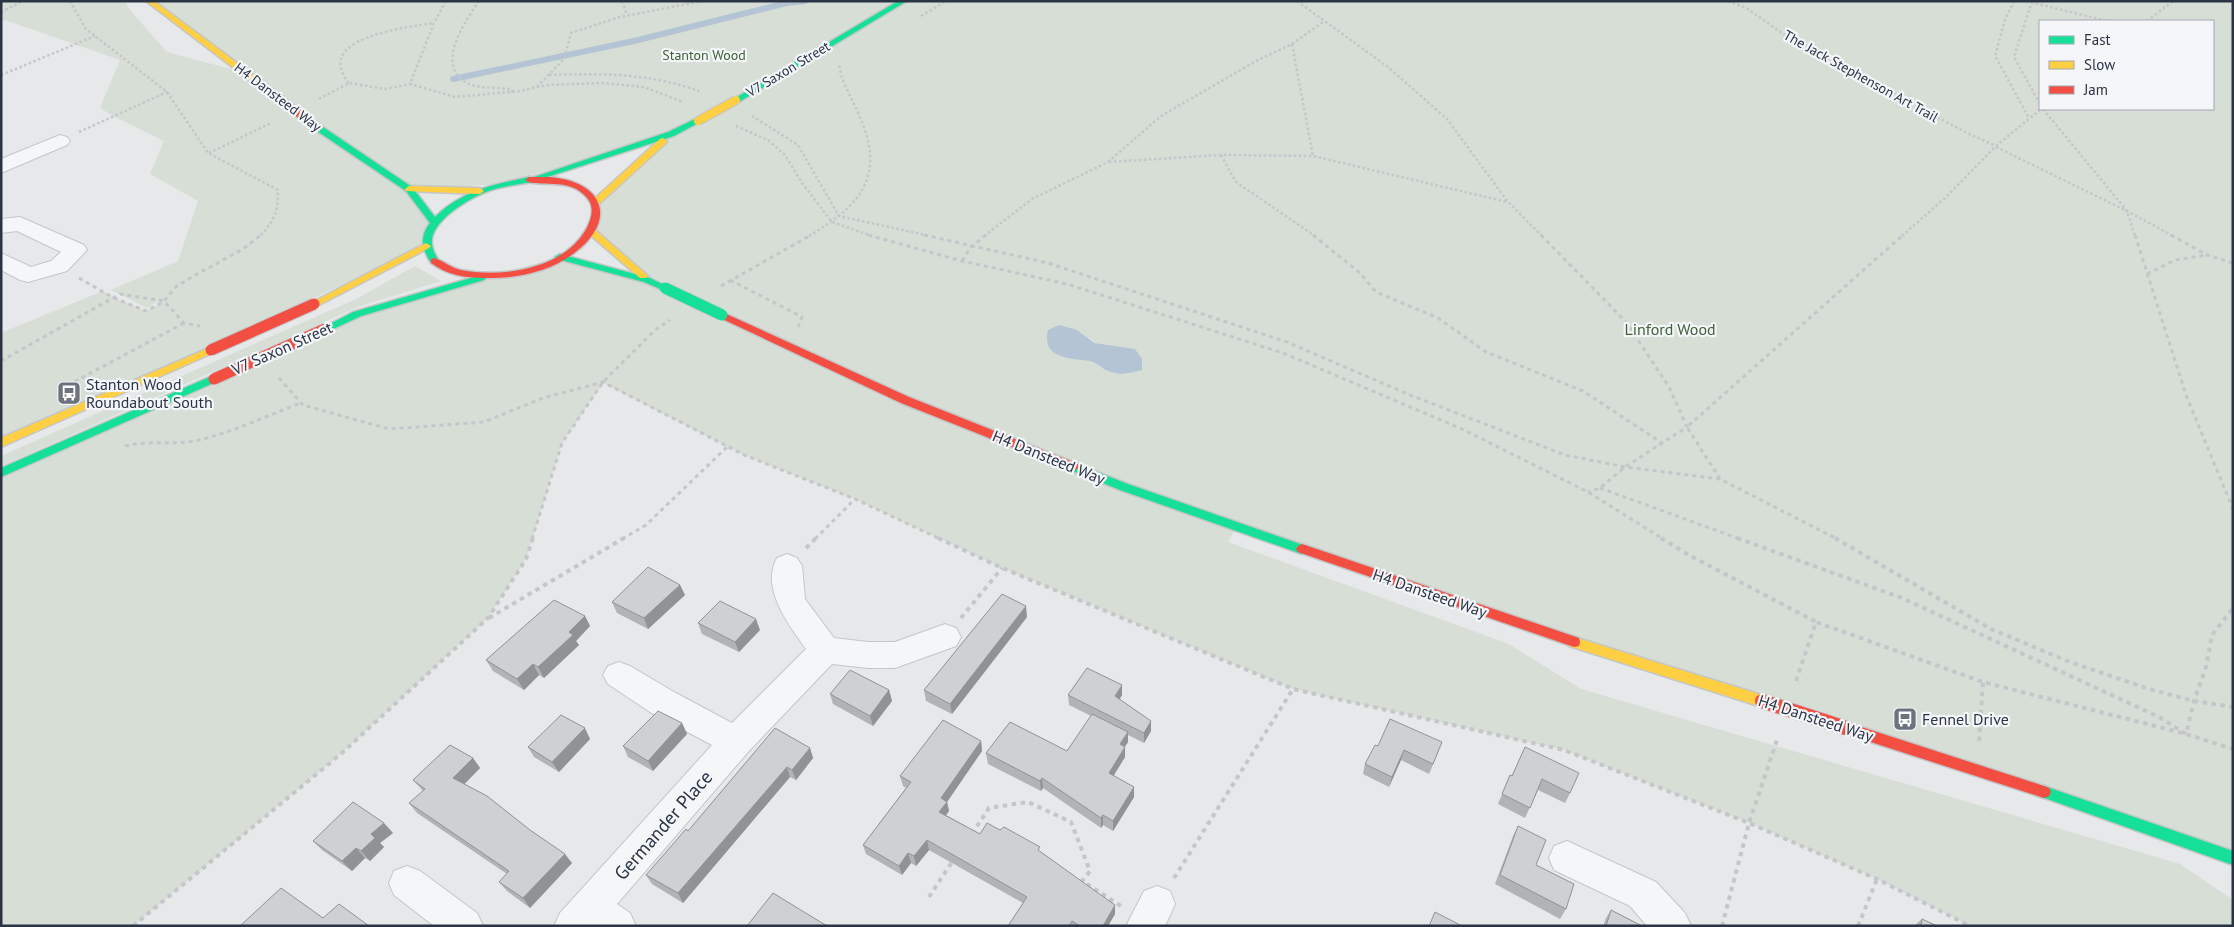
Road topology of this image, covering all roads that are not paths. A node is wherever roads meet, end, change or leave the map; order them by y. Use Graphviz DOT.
graph roads {
  1 [pos="149,1"];
  2 [pos="904,1"];
  3 [pos="671,134"];
  4 [pos="60,141"];
  5 [pos="1,168"];
  6 [pos="529,180"];
  7 [pos="408,189"];
  8 [pos="481,191"];
  9 [pos="596,202"];
  10 [pos="434,222"];
  11 [pos="1,226"];
  12 [pos="592,231"];
  13 [pos="49,238"];
  14 [pos="426,246"];
  15 [pos="560,257"];
  16 [pos="2,260"];
  17 [pos="488,276"];
  18 [pos="647,280"];
  19 [pos="1,443"];
  20 [pos="1,474"];
  21 [pos="787,566"];
  22 [pos="945,637"];
  23 [pos="825,650"];
  24 [pos="619,675"];
  25 [pos="736,742"];
  26 [pos="1568,858"];
  27 [pos="2233,858"];
  28 [pos="407,883"];
  29 [pos="594,920"];
  30 [pos="464,926"];
  31 [pos="1672,926"];
  1 -- 7 [label="street, H4 Dansteed Way, bridge"];
  2 -- 3 [label="street, V7 Saxon Street, bridge"];
  3 -- 6 [label="street, V7 Saxon Street"];
  3 -- 9 [label="street, V7 Saxon Street"];
  4 -- 5 [label="street"];
  6 -- 8 [label="street"];
  6 -- 9 [label="street"];
  7 -- 8 [label="street"];
  7 -- 10 [label="street, H4 Dansteed Way"];
  8 -- 10 [label="street"];
  9 -- 12 [label="street"];
  10 -- 14 [label="street"];
  11 -- 13 [label="street"];
  12 -- 15 [label="street"];
  12 -- 18 [label="street, H4 Dansteed Way"];
  13 -- 16 [label="street"];
  13 -- 16 [label="street"];
  14 -- 17 [label="street"];
  14 -- 19 [label="street, V7 Saxon Street, bridge"];
  15 -- 17 [label="street"];
  15 -- 18 [label="street, H4 Dansteed Way"];
  17 -- 20 [label="street, V7 Saxon Street, bridge"];
  18 -- 27 [label="street, H4 Dansteed Way, bridge"];
  21 -- 23 [label="street"];
  22 -- 23 [label="street"];
  23 -- 25 [label="street, Germander Place"];
  24 -- 25 [label="street"];
  25 -- 29 [label="street, Germander Place"];
  26 -- 31 [label="street"];
  28 -- 30 [label="street"];
}
